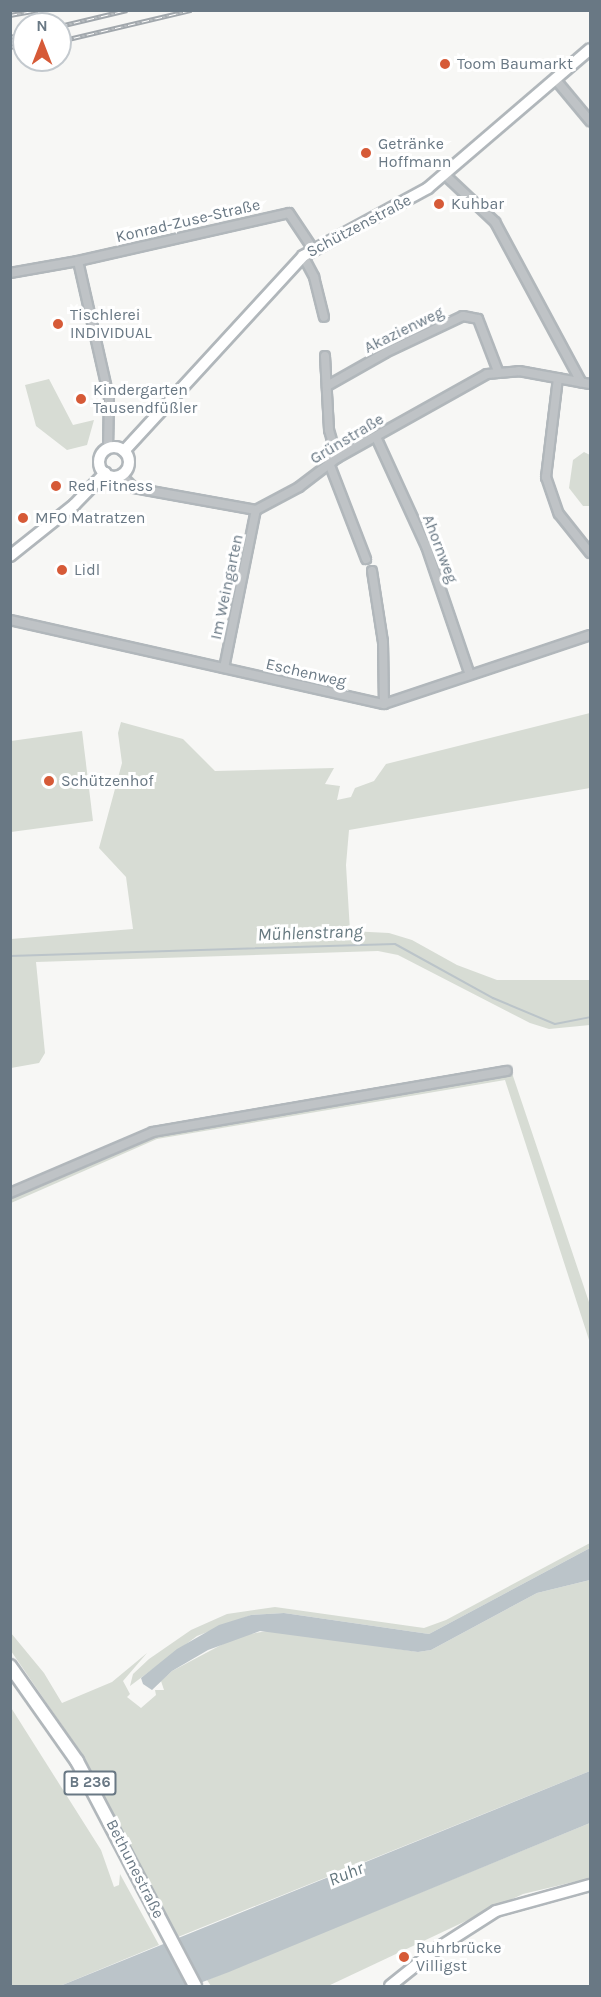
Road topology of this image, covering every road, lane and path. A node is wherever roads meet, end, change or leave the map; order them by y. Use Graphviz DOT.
graph roads {
  1 [pos="591,49"];
  2 [pos="555,78"];
  3 [pos="589,116"];
  4 [pos="445,175"];
  5 [pos="313,249"];
  6 [pos="303,256"];
  7 [pos="78,261"];
  8 [pos="10,273"];
  9 [pos="324,317"];
  10 [pos="325,356"];
  11 [pos="498,371"];
  12 [pos="558,378"];
  13 [pos="580,382"];
  14 [pos="591,384"];
  15 [pos="327,386"];
  16 [pos="376,437"];
  17 [pos="108,448"];
  18 [pos="124,451"];
  19 [pos="337,458"];
  20 [pos="329,463"];
  21 [pos="105,473"];
  22 [pos="121,475"];
  23 [pos="256,510"];
  24 [pos="591,553"];
  25 [pos="10,556"];
  26 [pos="366,558"];
  27 [pos="372,571"];
  28 [pos="10,620"];
  29 [pos="591,635"];
  30 [pos="224,668"];
  31 [pos="470,675"];
  32 [pos="384,704"];
  33 [pos="507,1071"];
  34 [pos="10,1193"];
  35 [pos="10,1665"];
  36 [pos="591,1885"];
  37 [pos="195,1986"];
  38 [pos="390,1986"];
  1 -- 2 [label="main road, Schützenstraße"];
  2 -- 3 [label="street"];
  2 -- 4 [label="main road, Schützenstraße"];
  4 -- 5 [label="main road, Schützenstraße"];
  4 -- 13 [label="street"];
  5 -- 6 [label="main road, Schützenstraße"];
  5 -- 7 [label="street, Konrad-Zuse-Straße"];
  6 -- 9 [label="street"];
  6 -- 18 [label="main road, Schützenstraße"];
  7 -- 8 [label="street, Konrad-Zuse-Straße"];
  7 -- 17 [label="street"];
  10 -- 15 [label="street"];
  11 -- 12 [label="street"];
  11 -- 15 [label="street, Akazienweg"];
  11 -- 16 [label="street, Grünstraße"];
  12 -- 13 [label="street"];
  12 -- 24 [label="street"];
  13 -- 14 [label="street"];
  15 -- 19 [label="street"];
  16 -- 19 [label="street, Grünstraße"];
  16 -- 31 [label="street, Ahornweg"];
  17 -- 18 [label="main road"];
  17 -- 21 [label="main road"];
  18 -- 22 [label="main road"];
  19 -- 20 [label="street, Grünstraße"];
  20 -- 23 [label="street, Grünstraße"];
  20 -- 26 [label="street"];
  21 -- 22 [label="main road"];
  21 -- 25 [label="main road"];
  22 -- 23 [label="street"];
  23 -- 30 [label="street, Im Weingarten"];
  27 -- 32 [label="street"];
  28 -- 30 [label="street, Eschenweg"];
  29 -- 31 [label="street"];
  30 -- 32 [label="street, Eschenweg"];
  31 -- 32 [label="street"];
  33 -- 34 [label="street"];
  35 -- 37 [label="main road, Bethunestraße / B 236"];
  36 -- 38 [label="main road"];
}
